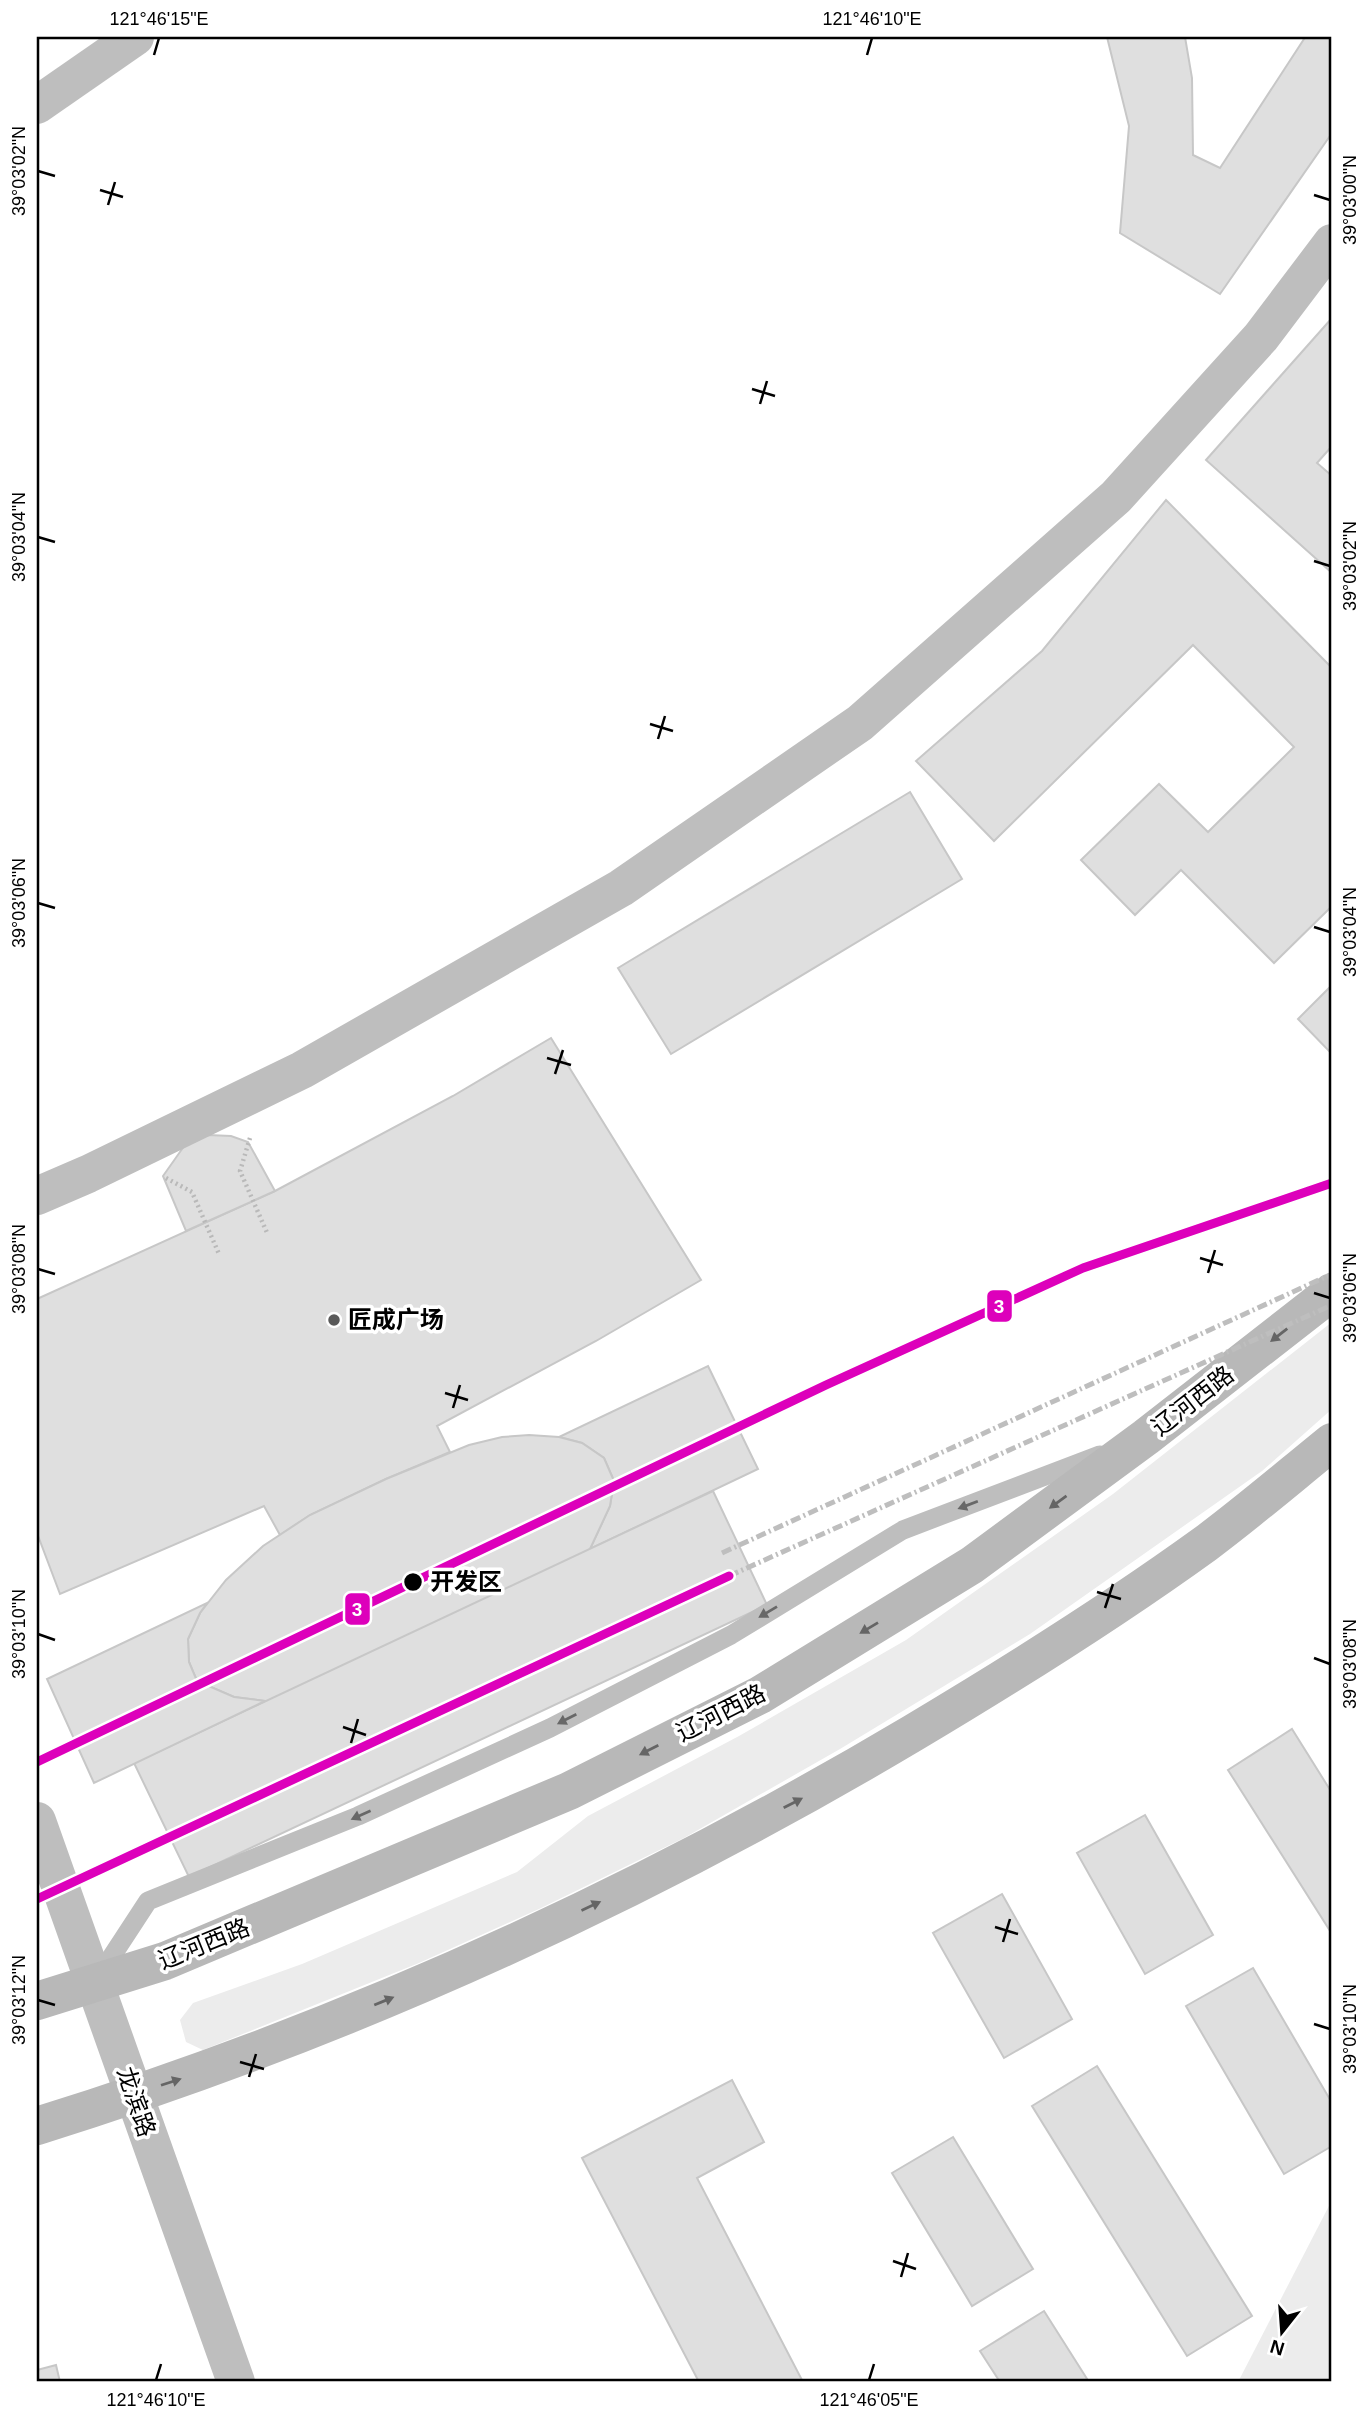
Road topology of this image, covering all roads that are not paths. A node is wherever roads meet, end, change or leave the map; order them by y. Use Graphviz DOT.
graph roads {
  1 [pos="135,37"];
  2 [pos="37,104"];
  3 [pos="1332,243"];
  4 [pos="37,1196"];
  5 [pos="1332,1292"];
  6 [pos="1146,1437"];
  7 [pos="1332,1443"];
  8 [pos="37,1821"];
  9 [pos="94,1983"];
  10 [pos="37,2001"];
  11 [pos="134,2094"];
  12 [pos="37,2126"];
  13 [pos="236,2382"];
  1 -- 2 [label="street"];
  3 -- 4 [label="street"];
  5 -- 6 [label="main road, 辽河西路, one-way"];
  6 -- 9 [label="main road, 辽河西路, one-way"];
  6 -- 9 [label="lane, one-way"];
  11 -- 7 [label="main road, one-way"];
  8 -- 9 [label="street, 龙滨路"];
  9 -- 10 [label="main road, 辽河西路"];
  9 -- 11 [label="street, 龙滨路"];
  11 -- 12 [label="main road"];
  11 -- 13 [label="street, 龙滨路"];
}
